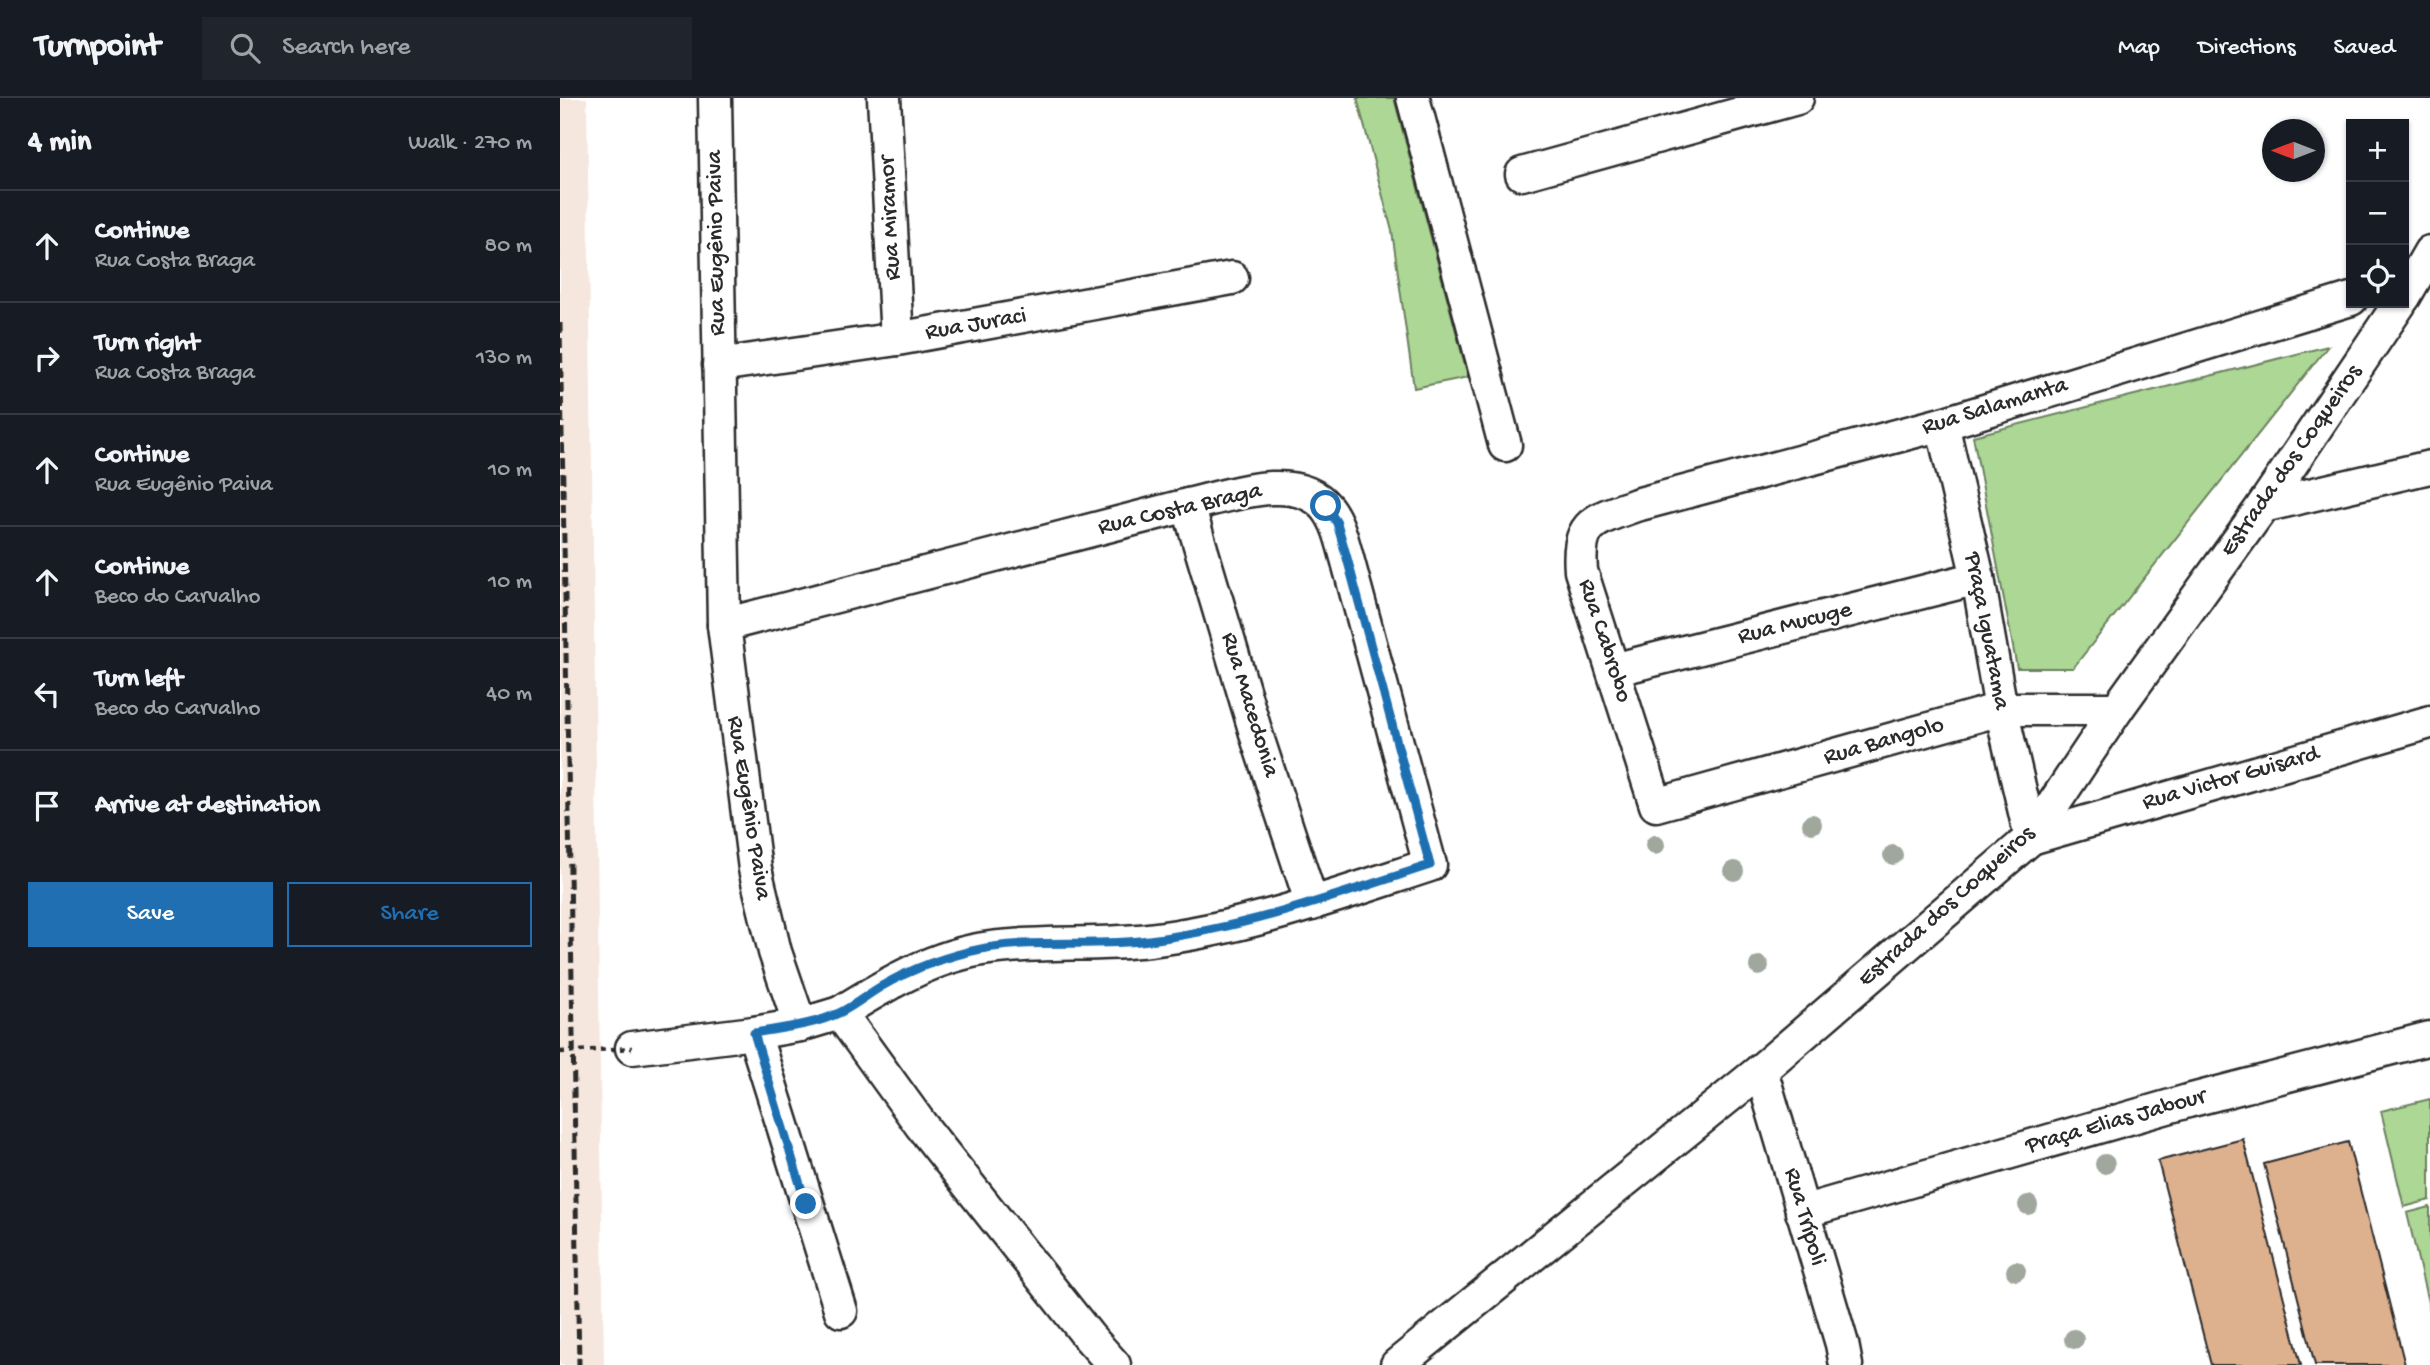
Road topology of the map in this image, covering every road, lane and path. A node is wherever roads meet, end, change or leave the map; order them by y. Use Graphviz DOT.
graph roads {
  1 [pos="715,98"];
  2 [pos="884,98"];
  3 [pos="1413,98"];
  4 [pos="1797,98"];
  5 [pos="1522,174"];
  6 [pos="2430,252"];
  7 [pos="1232,278"];
  8 [pos="2411,288"];
  9 [pos="2346,301"];
  10 [pos="897,339"];
  11 [pos="719,365"];
  12 [pos="1942,424"];
  13 [pos="1505,445"];
  14 [pos="2430,467"];
  15 [pos="1188,505"];
  16 [pos="1636,505"];
  17 [pos="2263,506"];
  18 [pos="1978,578"];
  19 [pos="724,625"];
  20 [pos="1613,670"];
  21 [pos="2001,709"];
  22 [pos="2116,709"];
  23 [pos="2430,722"];
  24 [pos="1656,805"];
  25 [pos="2031,838"];
  26 [pos="1312,904"];
  27 [pos="840,1013"];
  28 [pos="800,1025"];
  29 [pos="754,1033"];
  30 [pos="2430,1038"];
  31 [pos="632,1048"];
  32 [pos="560,1052"];
  33 [pos="1761,1070"];
  34 [pos="1802,1212"];
  35 [pos="841,1311"];
  36 [pos="1114,1365"];
  37 [pos="1397,1365"];
  38 [pos="1846,1365"];
  1 -- 11 [label="street, Rua Eugênio Paiva"];
  2 -- 10 [label="street, Rua Miramor"];
  3 -- 13 [label="street"];
  4 -- 5 [label="street"];
  6 -- 8 [label="street, Estrada dos Coqueiros"];
  7 -- 10 [label="street, Rua Juraci"];
  8 -- 17 [label="street, Estrada dos Coqueiros"];
  9 -- 12 [label="street, Rua Salamanta"];
  10 -- 11 [label="street, Rua Juraci"];
  11 -- 19 [label="street, Rua Eugênio Paiva"];
  12 -- 16 [label="street, Rua Salamanta"];
  12 -- 18 [label="street, Praça Iguatama"];
  14 -- 17 [label="street"];
  15 -- 19 [label="street, Rua Costa Braga"];
  15 -- 26 [label="street, Rua Macedonia"];
  15 -- 26 [label="street, Rua Costa Braga"];
  16 -- 20 [label="street, Rua Cabrobo"];
  17 -- 22 [label="street, Estrada dos Coqueiros"];
  18 -- 20 [label="street, Rua Mucuge"];
  18 -- 21 [label="street, Praça Iguatama"];
  19 -- 28 [label="street, Rua Eugênio Paiva"];
  20 -- 24 [label="street, Rua Cabrobo"];
  21 -- 22 [label="street, Rua Bangolo"];
  21 -- 24 [label="street, Rua Bangolo"];
  21 -- 25 [label="street, Praça Iguatama"];
  22 -- 25 [label="street, Estrada dos Coqueiros"];
  23 -- 25 [label="street, Rua Victor Guisard"];
  25 -- 33 [label="street, Estrada dos Coqueiros"];
  26 -- 27 [label="street, Rua Costa Braga"];
  27 -- 28 [label="street"];
  27 -- 36 [label="street"];
  28 -- 29 [label="street"];
  29 -- 31 [label="street"];
  29 -- 35 [label="street"];
  30 -- 34 [label="street, Praça Elias Jabour"];
  31 -- 32 [label="path, bridge"];
  33 -- 34 [label="street, Rua Trípoli"];
  33 -- 37 [label="street, Estrada dos Coqueiros"];
  34 -- 38 [label="street, Rua Trípoli"];
}
